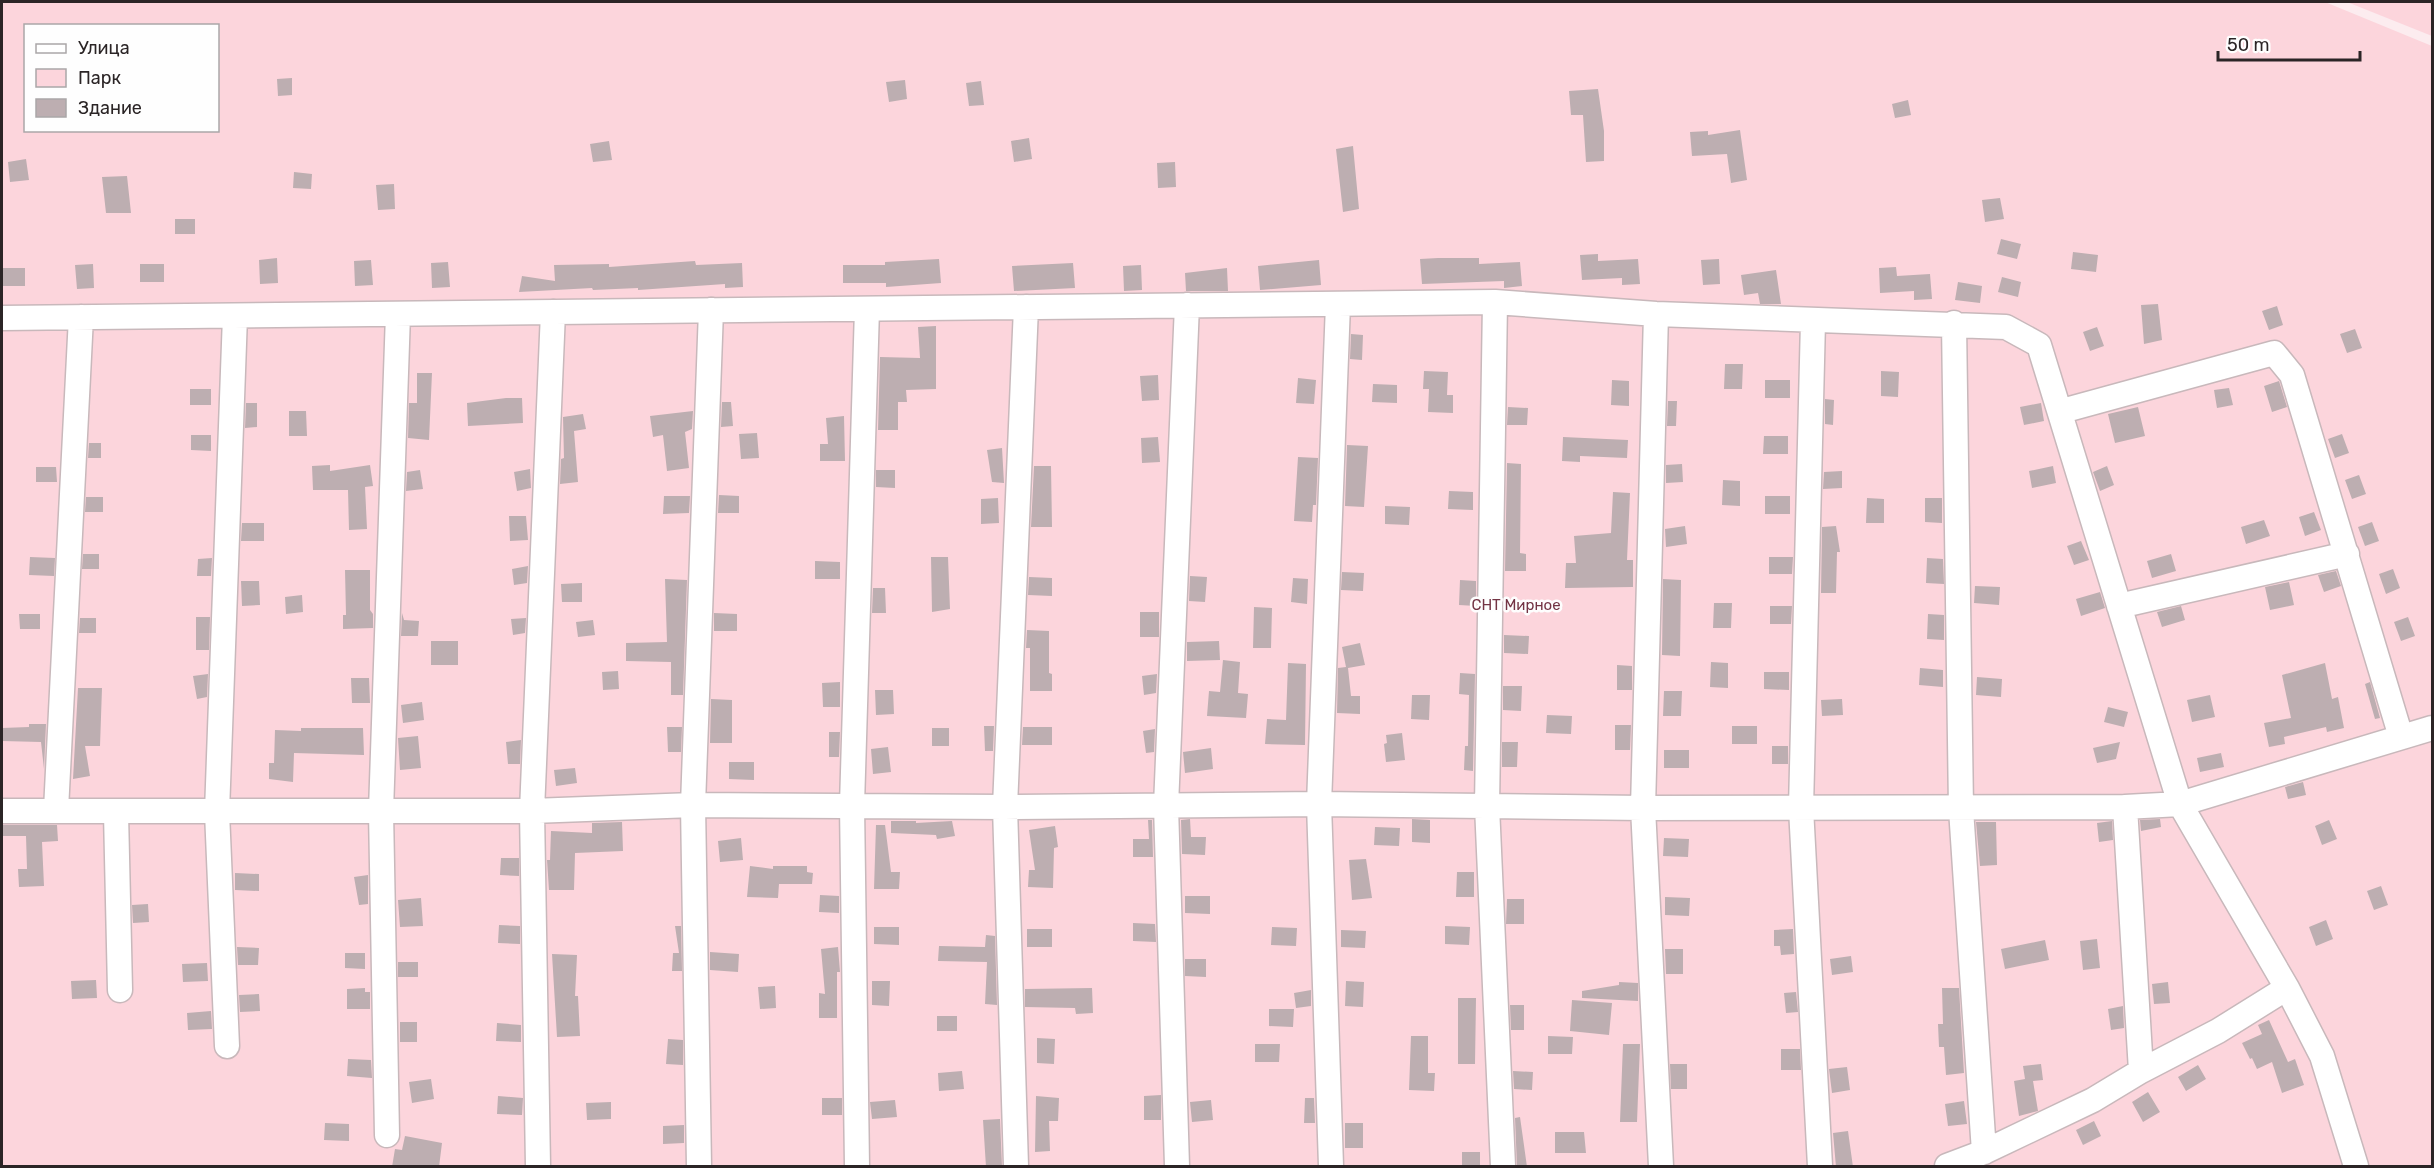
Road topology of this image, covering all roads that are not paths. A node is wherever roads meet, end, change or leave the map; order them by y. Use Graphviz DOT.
graph roads {
  1 [pos="1495,302"];
  2 [pos="1338,304"];
  3 [pos="1187,305"];
  4 [pos="1026,307"];
  5 [pos="867,309"];
  6 [pos="711,310"];
  7 [pos="553,312"];
  8 [pos="398,314"];
  9 [pos="1656,314"];
  10 [pos="235,315"];
  11 [pos="81,317"];
  12 [pos="2,318"];
  13 [pos="1813,321"];
  14 [pos="1954,323"];
  15 [pos="2062,411"];
  16 [pos="2346,554"];
  17 [pos="2119,606"];
  18 [pos="2433,728"];
  19 [pos="2401,737"];
  20 [pos="1319,804"];
  21 [pos="2180,804"];
  22 [pos="693,805"];
  23 [pos="852,805"];
  24 [pos="1166,806"];
  25 [pos="1487,806"];
  26 [pos="1005,807"];
  27 [pos="2125,807"];
  28 [pos="1643,808"];
  29 [pos="1801,808"];
  30 [pos="1960,809"];
  31 [pos="56,810"];
  32 [pos="2,811"];
  33 [pos="381,811"];
  34 [pos="532,811"];
  35 [pos="217,812"];
  36 [pos="116,813"];
  37 [pos="2287,988"];
  38 [pos="120,990"];
  39 [pos="227,1046"];
  40 [pos="2141,1071"];
  41 [pos="387,1136"];
  42 [pos="1984,1152"];
  43 [pos="538,1167"];
  44 [pos="699,1167"];
  45 [pos="857,1167"];
  46 [pos="1016,1167"];
  47 [pos="1177,1167"];
  48 [pos="1331,1167"];
  49 [pos="1503,1167"];
  50 [pos="1661,1167"];
  51 [pos="1820,1167"];
  52 [pos="1947,1167"];
  53 [pos="2356,1167"];
  1 -- 2 [label="street"];
  1 -- 9 [label="street"];
  1 -- 25 [label="street"];
  2 -- 3 [label="street"];
  2 -- 20 [label="street"];
  3 -- 4 [label="street"];
  3 -- 24 [label="street"];
  4 -- 5 [label="street"];
  4 -- 26 [label="street"];
  5 -- 6 [label="street"];
  5 -- 23 [label="street"];
  6 -- 7 [label="street"];
  6 -- 22 [label="street"];
  7 -- 8 [label="street"];
  7 -- 34 [label="street"];
  8 -- 10 [label="street"];
  8 -- 33 [label="street"];
  9 -- 13 [label="street"];
  9 -- 28 [label="street"];
  10 -- 11 [label="street"];
  10 -- 35 [label="street"];
  11 -- 12 [label="street"];
  11 -- 31 [label="street"];
  13 -- 14 [label="street"];
  13 -- 29 [label="street"];
  14 -- 15 [label="street"];
  14 -- 30 [label="street"];
  15 -- 16 [label="street"];
  15 -- 17 [label="street"];
  16 -- 17 [label="street"];
  16 -- 19 [label="street"];
  17 -- 21 [label="street"];
  18 -- 19 [label="street"];
  19 -- 21 [label="street"];
  20 -- 24 [label="street"];
  20 -- 25 [label="street"];
  20 -- 48 [label="street"];
  21 -- 27 [label="street"];
  21 -- 37 [label="street"];
  22 -- 23 [label="street"];
  22 -- 34 [label="street"];
  22 -- 44 [label="street"];
  23 -- 26 [label="street"];
  23 -- 45 [label="street"];
  24 -- 26 [label="street"];
  24 -- 47 [label="street"];
  25 -- 28 [label="street"];
  25 -- 49 [label="street"];
  26 -- 46 [label="street"];
  27 -- 30 [label="street"];
  27 -- 40 [label="street"];
  28 -- 29 [label="street"];
  28 -- 50 [label="street"];
  29 -- 30 [label="street"];
  29 -- 51 [label="street"];
  30 -- 42 [label="street"];
  31 -- 32 [label="street"];
  31 -- 36 [label="street"];
  33 -- 34 [label="street"];
  33 -- 35 [label="street"];
  33 -- 41 [label="street"];
  34 -- 43 [label="street"];
  35 -- 36 [label="street"];
  35 -- 39 [label="street"];
  36 -- 38 [label="street"];
  37 -- 40 [label="street"];
  37 -- 53 [label="street"];
  40 -- 42 [label="street"];
  42 -- 52 [label="street"];
}
